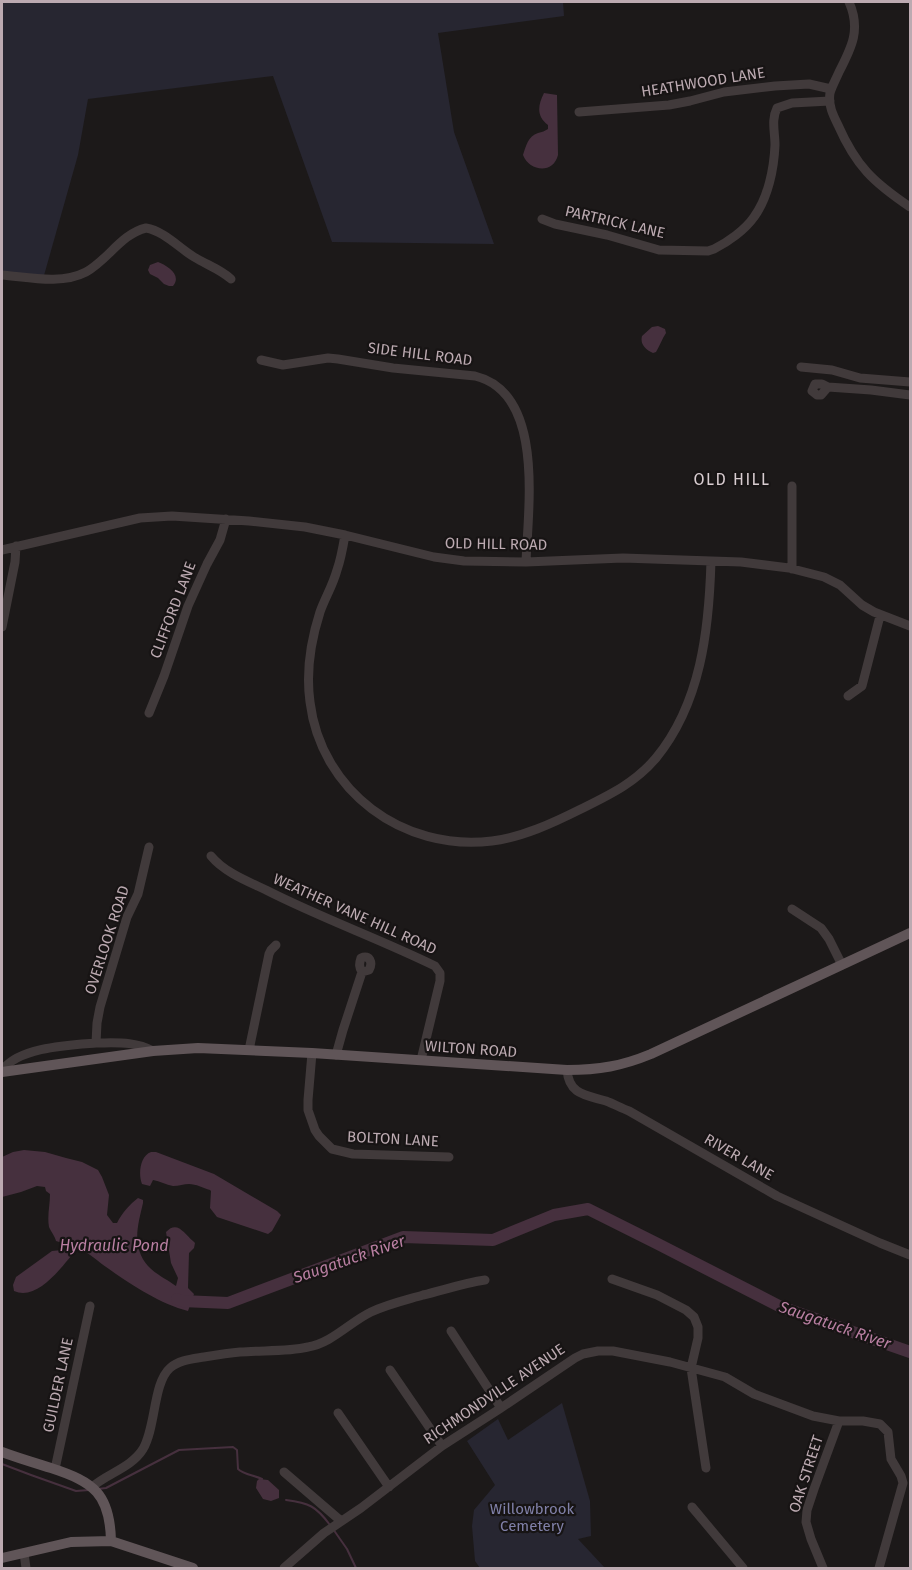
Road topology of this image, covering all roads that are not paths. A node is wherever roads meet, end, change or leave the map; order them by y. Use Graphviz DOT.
graph roads {
  1 [pos="849,2"];
  2 [pos="831,89"];
  3 [pos="830,100"];
  4 [pos="579,112"];
  5 [pos="910,207"];
  6 [pos="542,219"];
  7 [pos="2,275"];
  8 [pos="231,279"];
  9 [pos="261,360"];
  10 [pos="801,367"];
  11 [pos="910,382"];
  12 [pos="828,387"];
  13 [pos="910,395"];
  14 [pos="792,486"];
  15 [pos="226,519"];
  16 [pos="345,535"];
  17 [pos="16,546"];
  18 [pos="2,550"];
  19 [pos="711,561"];
  20 [pos="526,562"];
  21 [pos="792,569"];
  22 [pos="880,616"];
  23 [pos="910,626"];
  24 [pos="2,627"];
  25 [pos="848,696"];
  26 [pos="149,713"];
  27 [pos="149,847"];
  28 [pos="211,856"];
  29 [pos="792,909"];
  30 [pos="910,933"];
  31 [pos="276,945"];
  32 [pos="842,966"];
  33 [pos="362,972"];
  34 [pos="96,1043"];
  35 [pos="249,1050"];
  36 [pos="153,1051"];
  37 [pos="312,1053"];
  38 [pos="336,1055"];
  39 [pos="421,1060"];
  40 [pos="567,1070"];
  41 [pos="2,1071"];
  42 [pos="448,1157"];
  43 [pos="910,1255"];
  44 [pos="485,1280"];
  45 [pos="612,1280"];
  46 [pos="90,1306"];
  47 [pos="450,1331"];
  48 [pos="692,1368"];
  49 [pos="390,1370"];
  50 [pos="501,1408"];
  51 [pos="338,1413"];
  52 [pos="838,1421"];
  53 [pos="442,1446"];
  54 [pos="2,1452"];
  55 [pos="706,1468"];
  56 [pos="55,1469"];
  57 [pos="284,1472"];
  58 [pos="92,1487"];
  59 [pos="389,1487"];
  60 [pos="692,1507"];
  61 [pos="335,1525"];
  62 [pos="111,1541"];
  63 [pos="24,1552"];
  64 [pos="2,1558"];
  65 [pos="26,1569"];
  66 [pos="193,1569"];
  67 [pos="284,1569"];
  68 [pos="743,1569"];
  69 [pos="823,1569"];
  70 [pos="879,1569"];
  1 -- 2 [label="street"];
  2 -- 3 [label="street"];
  2 -- 4 [label="street, HEATHWOOD LANE"];
  3 -- 5 [label="street"];
  3 -- 6 [label="street, PARTRICK LANE"];
  7 -- 8 [label="street"];
  9 -- 20 [label="street, SIDE HILL ROAD"];
  10 -- 11 [label="street"];
  12 -- 13 [label="street"];
  14 -- 21 [label="street"];
  15 -- 16 [label="street, OLD HILL ROAD"];
  15 -- 17 [label="street, OLD HILL ROAD"];
  15 -- 26 [label="street, CLIFFORD LANE"];
  16 -- 19 [label="street"];
  16 -- 20 [label="street, OLD HILL ROAD"];
  17 -- 18 [label="street, OLD HILL ROAD"];
  17 -- 24 [label="street"];
  19 -- 20 [label="street, OLD HILL ROAD"];
  19 -- 21 [label="street, OLD HILL ROAD"];
  21 -- 22 [label="street, OLD HILL ROAD"];
  22 -- 23 [label="street, OLD HILL ROAD"];
  22 -- 25 [label="street"];
  27 -- 34 [label="street, OVERLOOK ROAD"];
  28 -- 39 [label="street, WEATHER VANE HILL ROAD"];
  29 -- 32 [label="street"];
  30 -- 32 [label="main road, WILTON ROAD"];
  31 -- 35 [label="street"];
  32 -- 40 [label="main road, WILTON ROAD"];
  33 -- 38 [label="street"];
  34 -- 36 [label="street"];
  34 -- 41 [label="street"];
  35 -- 36 [label="main road, WILTON ROAD"];
  35 -- 37 [label="main road, WILTON ROAD"];
  36 -- 41 [label="main road, WILTON ROAD"];
  37 -- 38 [label="main road, WILTON ROAD"];
  37 -- 42 [label="street, BOLTON LANE"];
  38 -- 39 [label="main road, WILTON ROAD"];
  39 -- 40 [label="main road, WILTON ROAD"];
  40 -- 43 [label="street, RIVER LANE"];
  44 -- 58 [label="street"];
  45 -- 48 [label="street"];
  46 -- 56 [label="street, GUILDER LANE"];
  47 -- 50 [label="street"];
  48 -- 50 [label="street, RICHMONDVILLE AVENUE"];
  48 -- 52 [label="street, RICHMONDVILLE AVENUE"];
  48 -- 55 [label="street"];
  49 -- 53 [label="street"];
  50 -- 53 [label="street, RICHMONDVILLE AVENUE"];
  51 -- 59 [label="street"];
  52 -- 69 [label="street, OAK STREET"];
  52 -- 70 [label="street, RICHMONDVILLE AVENUE"];
  53 -- 59 [label="street, RICHMONDVILLE AVENUE"];
  54 -- 56 [label="main road"];
  56 -- 58 [label="main road"];
  57 -- 61 [label="street"];
  58 -- 62 [label="main road"];
  59 -- 61 [label="street, RICHMONDVILLE AVENUE"];
  60 -- 68 [label="street"];
  61 -- 67 [label="street, RICHMONDVILLE AVENUE"];
  62 -- 63 [label="main road"];
  62 -- 66 [label="main road"];
  63 -- 64 [label="main road"];
  63 -- 65 [label="street"];
}
